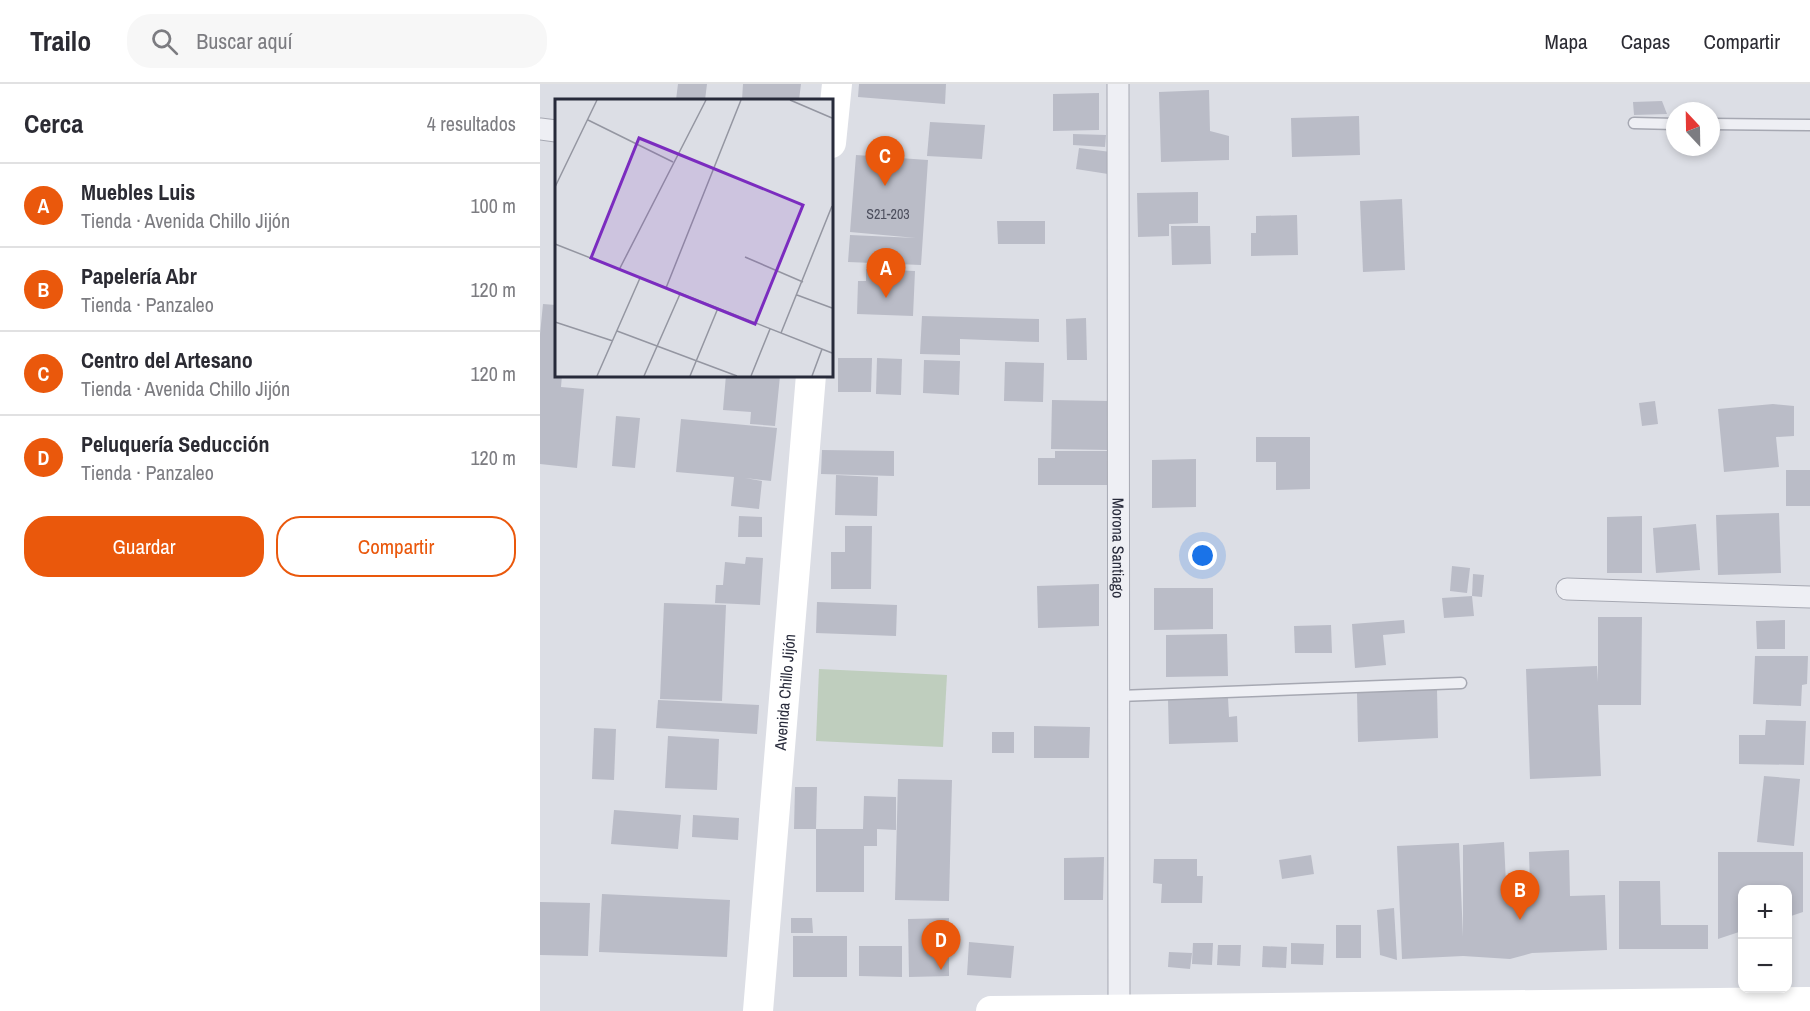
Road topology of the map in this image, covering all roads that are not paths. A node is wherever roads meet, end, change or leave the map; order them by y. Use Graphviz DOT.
graph roads {
  1 [pos="837,84"];
  2 [pos="1118,84"];
  3 [pos="1127,84"];
  4 [pos="1634,123"];
  5 [pos="1666,124"];
  6 [pos="1720,124"];
  7 [pos="1810,125"];
  8 [pos="540,129"];
  9 [pos="555,131"];
  10 [pos="832,133"];
  11 [pos="812,376"];
  12 [pos="1566,589"];
  13 [pos="1810,597"];
  14 [pos="1461,683"];
  15 [pos="1119,696"];
  16 [pos="1810,1002"];
  17 [pos="1522,1008"];
  18 [pos="1119,1010"];
  19 [pos="1232,1010"];
  20 [pos="758,1011"];
  21 [pos="991,1011"];
  1 -- 10 [label="street"];
  2 -- 3 [label="lane"];
  2 -- 15 [label="street, Morona Santiago"];
  4 -- 5 [label="lane"];
  6 -- 7 [label="lane"];
  8 -- 9 [label="street"];
  11 -- 20 [label="street, Avenida Chillo Jijón"];
  12 -- 13 [label="street"];
  14 -- 15 [label="lane"];
  15 -- 18 [label="street, Morona Santiago"];
  16 -- 17 [label="street"];
  17 -- 19 [label="street"];
  18 -- 19 [label="street"];
  18 -- 21 [label="street"];
}
